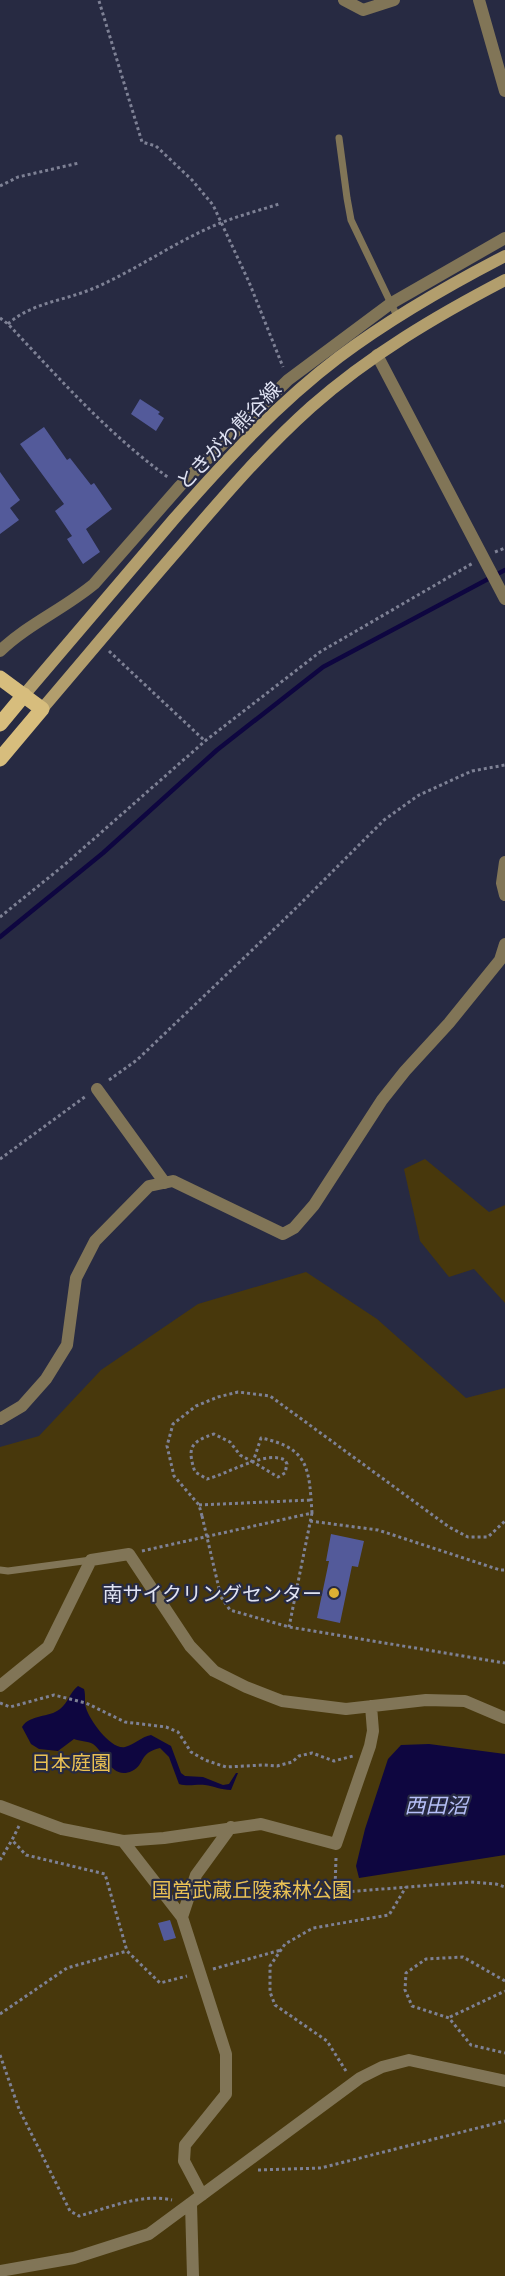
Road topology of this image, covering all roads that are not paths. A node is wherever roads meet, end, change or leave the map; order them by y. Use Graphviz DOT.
graph roads {
  1 [pos="344,0"];
  2 [pos="394,0"];
  3 [pos="479,0"];
  4 [pos="505,91"];
  5 [pos="339,138"];
  6 [pos="505,238"];
  7 [pos="505,256"];
  8 [pos="505,280"];
  9 [pos="390,304"];
  10 [pos="397,316"];
  11 [pos="376,355"];
  12 [pos="505,599"];
  13 [pos="0,651"];
  14 [pos="0,678"];
  15 [pos="24,695"];
  16 [pos="42,709"];
  17 [pos="0,724"];
  18 [pos="0,759"];
  19 [pos="505,862"];
  20 [pos="505,895"];
  21 [pos="505,944"];
  22 [pos="97,1089"];
  23 [pos="165,1183"];
  24 [pos="0,1419"];
  25 [pos="91,1560"];
  26 [pos="0,1570"];
  27 [pos="0,1686"];
  28 [pos="371,1706"];
  29 [pos="505,1718"];
  30 [pos="0,1806"];
  31 [pos="231,1827"];
  32 [pos="123,1841"];
  33 [pos="182,1917"];
  34 [pos="505,2081"];
  35 [pos="202,2195"];
  36 [pos="191,2205"];
  37 [pos="0,2271"];
  38 [pos="193,2276"];
  1 -- 2 [label="street"];
  3 -- 4 [label="street"];
  5 -- 9 [label="lane"];
  6 -- 9 [label="street"];
  7 -- 10 [label="main road, ときがわ熊谷線"];
  8 -- 11 [label="main road, ときがわ熊谷線"];
  9 -- 10 [label="lane"];
  9 -- 13 [label="street"];
  10 -- 15 [label="main road, ときがわ熊谷線"];
  11 -- 12 [label="street"];
  11 -- 16 [label="main road, ときがわ熊谷線"];
  14 -- 15 [label="main road"];
  15 -- 16 [label="main road"];
  15 -- 17 [label="main road"];
  16 -- 18 [label="main road"];
  19 -- 20 [label="street"];
  21 -- 23 [label="street"];
  22 -- 23 [label="street"];
  23 -- 24 [label="street"];
  25 -- 26 [label="lane"];
  25 -- 27 [label="street"];
  25 -- 28 [label="street"];
  28 -- 29 [label="street"];
  28 -- 31 [label="street"];
  30 -- 32 [label="street"];
  31 -- 32 [label="street"];
  31 -- 33 [label="street"];
  32 -- 33 [label="street"];
  33 -- 35 [label="street"];
  34 -- 35 [label="street"];
  35 -- 36 [label="street"];
  36 -- 37 [label="street"];
  36 -- 38 [label="street"];
}
